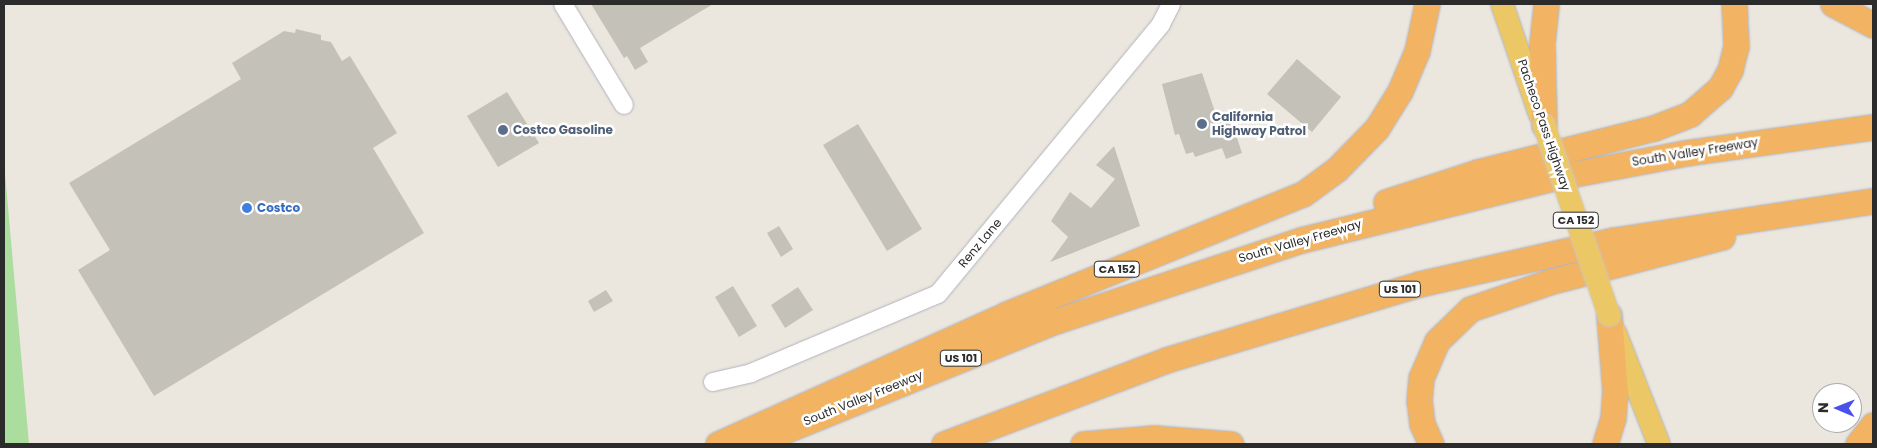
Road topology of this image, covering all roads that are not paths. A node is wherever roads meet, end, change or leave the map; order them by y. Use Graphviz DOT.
graph roads {
  1 [pos="563,4"];
  2 [pos="1171,4"];
  3 [pos="1427,4"];
  4 [pos="1502,4"];
  5 [pos="1546,4"];
  6 [pos="1734,4"];
  7 [pos="1833,4"];
  8 [pos="1873,26"];
  9 [pos="624,105"];
  10 [pos="1544,126"];
  11 [pos="1873,127"];
  12 [pos="1873,201"];
  13 [pos="1873,207"];
  14 [pos="1174,280"];
  15 [pos="1609,315"];
  16 [pos="713,382"];
  17 [pos="1873,426"];
  18 [pos="718,444"];
  19 [pos="752,444"];
  20 [pos="944,444"];
  21 [pos="1083,444"];
  22 [pos="1231,444"];
  23 [pos="1431,444"];
  24 [pos="1604,444"];
  25 [pos="1659,444"];
  26 [pos="1858,444"];
  1 -- 9 [label="street"];
  2 -- 16 [label="street, Renz Lane"];
  3 -- 18 [label="highway, CA 152"];
  4 -- 10 [label="highway, Pacheco Pass Highway / CA 152"];
  5 -- 10 [label="highway"];
  6 -- 14 [label="highway"];
  7 -- 8 [label="highway"];
  10 -- 15 [label="highway, Pacheco Pass Highway / CA 152, bridge"];
  11 -- 14 [label="highway, South Valley Freeway / US 101"];
  12 -- 20 [label="highway, US 101"];
  13 -- 23 [label="highway"];
  14 -- 19 [label="highway, South Valley Freeway / US 101"];
  15 -- 24 [label="highway"];
  15 -- 25 [label="highway, Pacheco Pass Highway / CA 152"];
  17 -- 26 [label="highway"];
  21 -- 22 [label="highway"];
}
